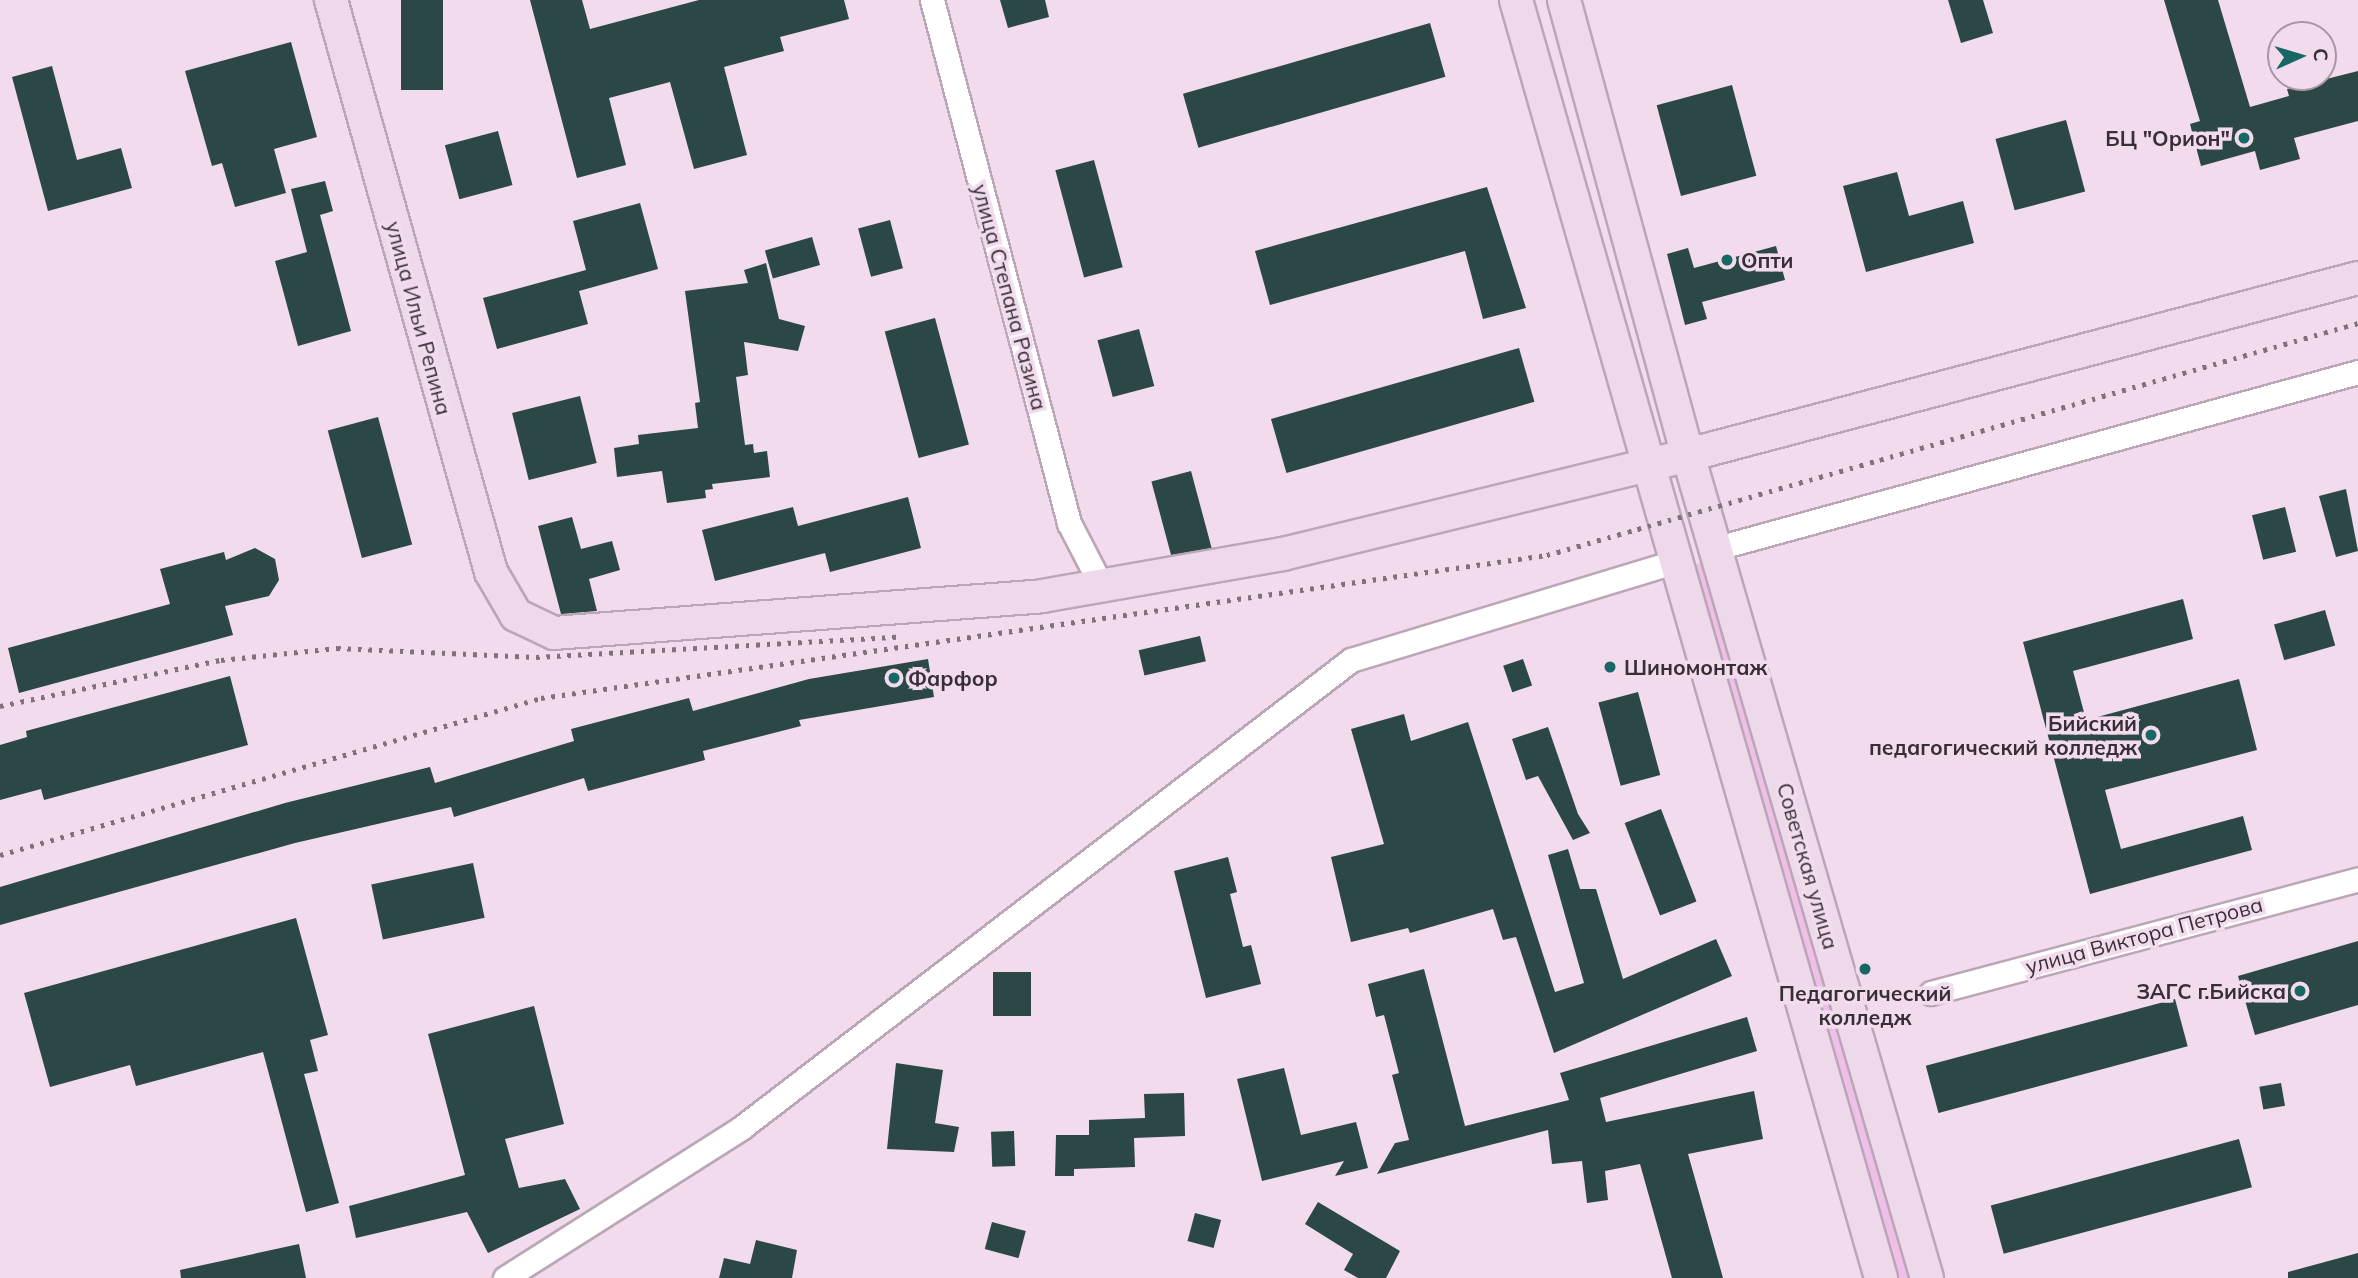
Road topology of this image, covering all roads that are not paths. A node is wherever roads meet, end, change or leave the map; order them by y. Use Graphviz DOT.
graph roads {
  1 [pos="331,0"];
  2 [pos="932,0"];
  3 [pos="1516,0"];
  4 [pos="1564,0"];
  5 [pos="1629,238"];
  6 [pos="1584,246"];
  7 [pos="2358,278"];
  8 [pos="2358,372"];
  9 [pos="1689,455"];
  10 [pos="1646,465"];
  11 [pos="1717,548"];
  12 [pos="1673,562"];
  13 [pos="1103,589"];
  14 [pos="2358,879"];
  15 [pos="1931,993"];
  16 [pos="505,1278"];
  17 [pos="1881,1278"];
  18 [pos="1927,1278"];
  1 -- 13 [label="main road, улица Ильи Репина"];
  2 -- 13 [label="street, улица Степана Разина"];
  3 -- 6 [label="main road"];
  4 -- 5 [label="main road, Советская улица"];
  5 -- 6 [label="main road"];
  5 -- 9 [label="main road, Советская улица"];
  6 -- 10 [label="main road"];
  7 -- 9 [label="main road"];
  8 -- 11 [label="street"];
  9 -- 10 [label="main road"];
  9 -- 11 [label="main road, Советская улица"];
  10 -- 12 [label="main road"];
  10 -- 13 [label="main road"];
  11 -- 12 [label="main road"];
  11 -- 18 [label="main road, Советская улица"];
  12 -- 16 [label="street"];
  12 -- 17 [label="main road"];
  14 -- 15 [label="street, улица Виктора Петрова"];
}
